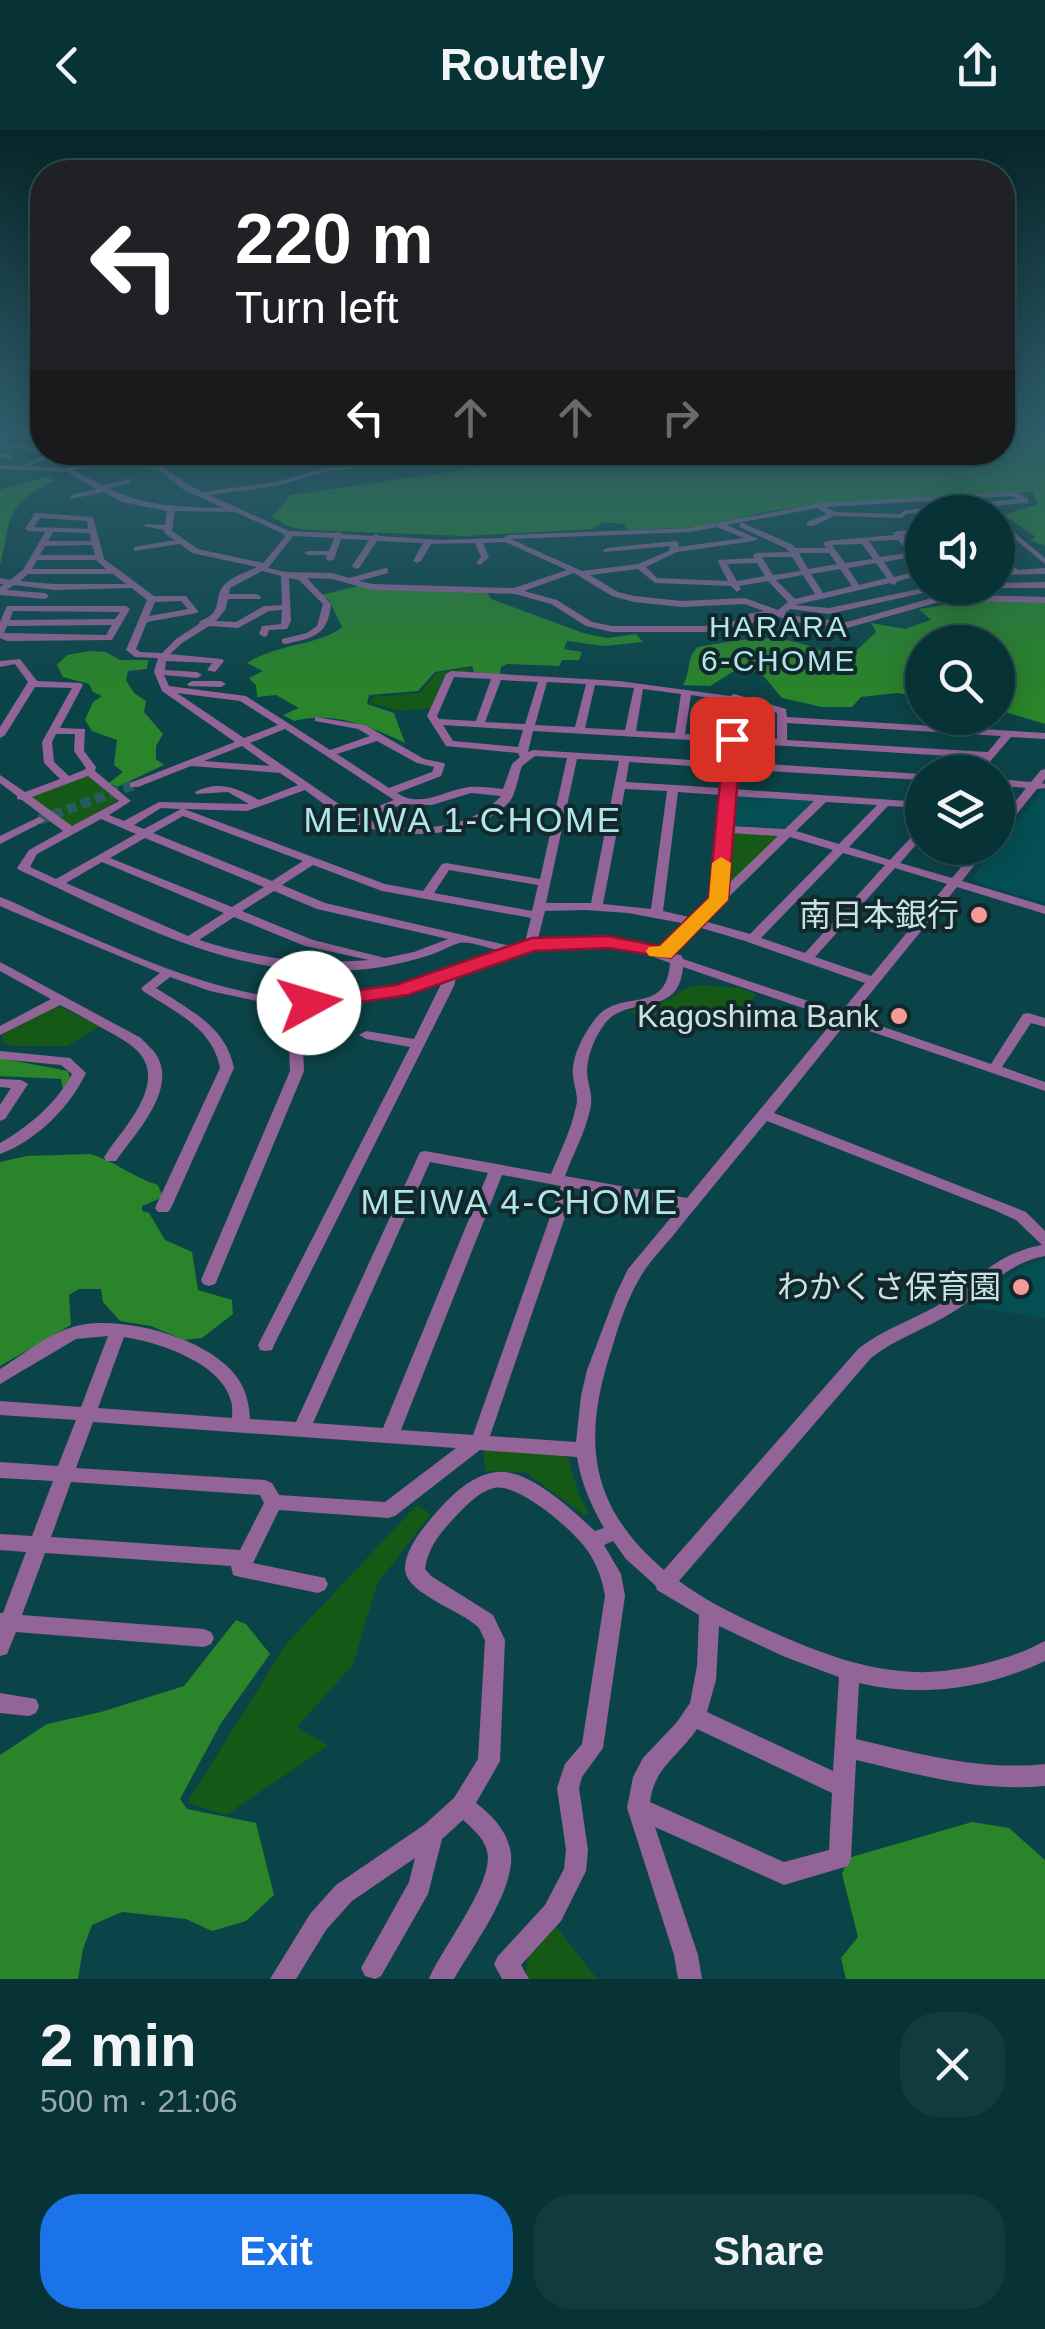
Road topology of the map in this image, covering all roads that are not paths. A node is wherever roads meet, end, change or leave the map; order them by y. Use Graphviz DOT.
graph roads {
  1 [pos="37,517"];
  2 [pos="68,517"];
  3 [pos="169,517"];
  4 [pos="253,517"];
  5 [pos="754,517"];
  6 [pos="825,517"];
  7 [pos="735,522"];
  8 [pos="810,524"];
  9 [pos="718,525"];
  10 [pos="147,526"];
  11 [pos="167,528"];
  12 [pos="50,531"];
  13 [pos="92,531"];
  14 [pos="288,532"];
  15 [pos="602,532"];
  16 [pos="673,532"];
  17 [pos="905,533"];
  18 [pos="339,534"];
  19 [pos="376,536"];
  20 [pos="800,537"];
  21 [pos="900,538"];
  22 [pos="1016,538"];
  23 [pos="477,540"];
  24 [pos="498,540"];
  25 [pos="428,541"];
  26 [pos="782,541"];
  27 [pos="864,541"];
  28 [pos="442,542"];
  29 [pos="905,542"];
  30 [pos="94,543"];
  31 [pos="181,543"];
  32 [pos="43,544"];
  33 [pos="527,547"];
  34 [pos="675,547"];
  35 [pos="136,549"];
  36 [pos="170,550"];
  37 [pos="832,550"];
  38 [pos="308,553"];
  39 [pos="404,553"];
  40 [pos="794,553"];
  41 [pos="905,556"];
  42 [pos="98,557"];
  43 [pos="432,557"];
  44 [pos="35,558"];
  45 [pos="513,558"];
  46 [pos="760,560"];
  47 [pos="878,560"];
  48 [pos="1045,562"];
  49 [pos="480,563"];
  50 [pos="356,566"];
  51 [pos="640,566"];
  52 [pos="688,566"];
  53 [pos="842,566"];
  54 [pos="263,567"];
  55 [pos="385,571"];
  56 [pos="1045,571"];
  57 [pos="26,572"];
  58 [pos="114,572"];
  59 [pos="577,572"];
  60 [pos="807,572"];
  61 [pos="1016,572"];
  62 [pos="285,574"];
  63 [pos="905,577"];
  64 [pos="592,578"];
  65 [pos="0,580"];
  66 [pos="772,580"];
  67 [pos="346,581"];
  68 [pos="13,582"];
  69 [pos="694,582"];
  70 [pos="894,582"];
  71 [pos="734,584"];
  72 [pos="872,585"];
  73 [pos="1045,585"];
  74 [pos="133,586"];
  75 [pos="1015,586"];
  76 [pos="54,587"];
  77 [pos="857,588"];
  78 [pos="0,591"];
  79 [pos="515,591"];
  80 [pos="587,592"];
  81 [pos="905,594"];
  82 [pos="820,595"];
  83 [pos="45,596"];
  84 [pos="222,596"];
  85 [pos="257,597"];
  86 [pos="891,597"];
  87 [pos="152,600"];
  88 [pos="1045,600"];
  89 [pos="745,601"];
  90 [pos="791,605"];
  91 [pos="287,607"];
  92 [pos="903,607"];
  93 [pos="39,608"];
  94 [pos="776,614"];
  95 [pos="143,620"];
  96 [pos="120,622"];
  97 [pos="204,623"];
  98 [pos="1,630"];
  99 [pos="264,634"];
  100 [pos="286,641"];
  101 [pos="166,657"];
  102 [pos="0,664"];
  103 [pos="212,670"];
  104 [pos="197,675"];
  105 [pos="497,677"];
  106 [pos="543,680"];
  107 [pos="162,681"];
  108 [pos="591,683"];
  109 [pos="32,684"];
  110 [pos="221,684"];
  111 [pos="639,687"];
  112 [pos="686,694"];
  113 [pos="734,697"];
  114 [pos="16,710"];
  115 [pos="0,714"];
  116 [pos="319,720"];
  117 [pos="783,720"];
  118 [pos="436,722"];
  119 [pos="480,724"];
  120 [pos="288,726"];
  121 [pos="529,726"];
  122 [pos="905,727"];
  123 [pos="579,730"];
  124 [pos="53,731"];
  125 [pos="630,733"];
  126 [pos="1015,734"];
  127 [pos="0,735"];
  128 [pos="1007,735"];
  129 [pos="680,736"];
  130 [pos="1045,736"];
  131 [pos="378,737"];
  132 [pos="732,739"];
  133 [pos="241,740"];
  134 [pos="782,742"];
  135 [pos="330,753"];
  136 [pos="523,753"];
  137 [pos="574,755"];
  138 [pos="991,755"];
  139 [pos="625,758"];
  140 [pos="186,762"];
  141 [pos="729,765"];
  142 [pos="285,771"];
  143 [pos="89,772"];
  144 [pos="1045,772"];
  145 [pos="905,776"];
  146 [pos="0,778"];
  147 [pos="68,779"];
  148 [pos="1015,784"];
  149 [pos="134,785"];
  150 [pos="620,785"];
  151 [pos="306,786"];
  152 [pos="1040,786"];
  153 [pos="673,789"];
  154 [pos="200,792"];
  155 [pos="389,792"];
  156 [pos="726,792"];
  157 [pos="509,793"];
  158 [pos="21,797"];
  159 [pos="823,798"];
  160 [pos="402,801"];
  161 [pos="885,802"];
  162 [pos="258,804"];
  163 [pos="905,804"];
  164 [pos="1015,812"];
  165 [pos="100,815"];
  166 [pos="354,819"];
  167 [pos="39,820"];
  168 [pos="124,826"];
  169 [pos="724,828"];
  170 [pos="71,831"];
  171 [pos="790,832"];
  172 [pos="143,834"];
  173 [pos="0,840"];
  174 [pos="840,848"];
  175 [pos="905,851"];
  176 [pos="101,858"];
  177 [pos="312,861"];
  178 [pos="893,864"];
  179 [pos="969,865"];
  180 [pos="56,882"];
  181 [pos="544,883"];
  182 [pos="954,883"];
  183 [pos="274,886"];
  184 [pos="426,895"];
  185 [pos="718,900"];
  186 [pos="0,901"];
  187 [pos="598,904"];
  188 [pos="657,910"];
  189 [pos="1045,910"];
  190 [pos="538,911"];
  191 [pos="233,912"];
  192 [pos="697,921"];
  193 [pos="461,937"];
  194 [pos="190,940"];
  195 [pos="752,940"];
  196 [pos="532,944"];
  197 [pos="513,950"];
  198 [pos="670,956"];
  199 [pos="806,958"];
  200 [pos="389,962"];
  201 [pos="0,966"];
  202 [pos="168,973"];
  203 [pos="451,973"];
  204 [pos="873,982"];
  205 [pos="61,999"];
  206 [pos="274,1002"];
  207 [pos="844,1016"];
  208 [pos="1045,1023"];
  209 [pos="0,1031"];
  210 [pos="366,1036"];
  211 [pos="419,1044"];
  212 [pos="0,1054"];
  213 [pos="994,1069"];
  214 [pos="0,1083"];
  215 [pos="1045,1088"];
  216 [pos="764,1114"];
  217 [pos="0,1116"];
  218 [pos="0,1150"];
  219 [pos="111,1157"];
  220 [pos="497,1169"];
  221 [pos="563,1181"];
  222 [pos="690,1204"];
  223 [pos="163,1208"];
  224 [pos="1045,1240"];
  225 [pos="1045,1250"];
  226 [pos="209,1280"];
  227 [pos="120,1328"];
  228 [pos="266,1345"];
  229 [pos="0,1377"];
  230 [pos="0,1408"];
  231 [pos="87,1415"];
  232 [pos="241,1425"];
  233 [pos="302,1428"];
  234 [pos="390,1434"];
  235 [pos="480,1440"];
  236 [pos="584,1450"];
  237 [pos="0,1470"];
  238 [pos="65,1475"];
  239 [pos="274,1502"];
  240 [pos="615,1532"];
  241 [pos="592,1541"];
  242 [pos="0,1542"];
  243 [pos="38,1545"];
  244 [pos="245,1559"];
  245 [pos="318,1584"];
  246 [pos="664,1584"];
  247 [pos="710,1614"];
  248 [pos="5,1622"];
  249 [pos="204,1638"];
  250 [pos="0,1647"];
  251 [pos="1045,1650"];
  252 [pos="849,1674"];
  253 [pos="0,1703"];
  254 [pos="29,1706"];
  255 [pos="694,1716"];
  256 [pos="846,1746"];
  257 [pos="1045,1775"];
  258 [pos="843,1786"];
  259 [pos="462,1806"];
  260 [pos="638,1808"];
  261 [pos="432,1833"];
  262 [pos="373,1968"];
  263 [pos="282,1979"];
  264 [pos="440,1979"];
  265 [pos="517,1979"];
  266 [pos="690,1979"];
  1 -- 12 [label="street"];
  2 -- 13 [label="street"];
  3 -- 11 [label="street"];
  4 -- 14 [label="street"];
  5 -- 7 [label="street"];
  6 -- 8 [label="street"];
  7 -- 9 [label="street"];
  7 -- 26 [label="street"];
  9 -- 16 [label="street"];
  9 -- 34 [label="street"];
  10 -- 11 [label="street"];
  11 -- 31 [label="street"];
  12 -- 13 [label="street"];
  12 -- 32 [label="street"];
  13 -- 30 [label="street"];
  14 -- 18 [label="street"];
  14 -- 54 [label="street"];
  15 -- 16 [label="street"];
  15 -- 24 [label="street"];
  15 -- 34 [label="street"];
  16 -- 34 [label="street"];
  17 -- 21 [label="street"];
  18 -- 19 [label="street"];
  18 -- 38 [label="street"];
  19 -- 25 [label="street"];
  19 -- 50 [label="street"];
  20 -- 26 [label="street"];
  21 -- 27 [label="street"];
  21 -- 29 [label="street"];
  22 -- 48 [label="street"];
  23 -- 24 [label="street"];
  23 -- 28 [label="street"];
  23 -- 49 [label="street"];
  24 -- 33 [label="street"];
  25 -- 28 [label="street"];
  25 -- 39 [label="street"];
  26 -- 40 [label="street"];
  27 -- 37 [label="street"];
  27 -- 47 [label="street"];
  28 -- 43 [label="street"];
  30 -- 32 [label="street"];
  30 -- 42 [label="street"];
  31 -- 35 [label="street"];
  31 -- 36 [label="street"];
  31 -- 54 [label="street"];
  32 -- 44 [label="street"];
  33 -- 45 [label="street"];
  33 -- 59 [label="street"];
  34 -- 51 [label="street"];
  37 -- 40 [label="street"];
  37 -- 53 [label="street"];
  40 -- 46 [label="street"];
  40 -- 60 [label="street"];
  41 -- 47 [label="street"];
  42 -- 44 [label="street"];
  42 -- 58 [label="street"];
  44 -- 57 [label="street"];
  46 -- 66 [label="street"];
  46 -- 71 [label="street"];
  47 -- 53 [label="street"];
  47 -- 70 [label="street"];
  51 -- 59 [label="street"];
  51 -- 69 [label="street"];
  52 -- 69 [label="street"];
  53 -- 60 [label="street"];
  53 -- 77 [label="street"];
  54 -- 62 [label="street"];
  54 -- 84 [label="street"];
  55 -- 67 [label="street"];
  56 -- 61 [label="street"];
  57 -- 58 [label="street"];
  57 -- 68 [label="street"];
  58 -- 74 [label="street"];
  59 -- 64 [label="street"];
  59 -- 79 [label="street"];
  60 -- 66 [label="street"];
  60 -- 82 [label="street"];
  62 -- 67 [label="street"];
  62 -- 91 [label="street"];
  62 -- 100 [label="street"];
  63 -- 70 [label="street"];
  64 -- 80 [label="street"];
  64 -- 89 [label="street"];
  65 -- 68 [label="street"];
  66 -- 71 [label="street"];
  66 -- 90 [label="street"];
  67 -- 79 [label="street"];
  68 -- 76 [label="street"];
  68 -- 78 [label="street"];
  69 -- 71 [label="street"];
  70 -- 72 [label="street"];
  71 -- 89 [label="street"];
  72 -- 77 [label="street"];
  72 -- 86 [label="street"];
  73 -- 75 [label="street"];
  74 -- 76 [label="street"];
  74 -- 87 [label="street"];
  76 -- 83 [label="street"];
  77 -- 82 [label="street"];
  78 -- 83 [label="street"];
  79 -- 94 [label="street"];
  81 -- 86 [label="street"];
  82 -- 90 [label="street"];
  83 -- 93 [label="street"];
  84 -- 85 [label="street"];
  84 -- 97 [label="street"];
  86 -- 90 [label="street"];
  86 -- 92 [label="street"];
  87 -- 95 [label="street"];
  87 -- 95 [label="street"];
  88 -- 92 [label="street"];
  89 -- 94 [label="street"];
  90 -- 94 [label="street"];
  91 -- 97 [label="street"];
  91 -- 99 [label="street"];
  92 -- 94 [label="street"];
  93 -- 96 [label="street"];
  93 -- 98 [label="street"];
  95 -- 101 [label="street"];
  96 -- 98 [label="street"];
  96 -- 98 [label="street"];
  97 -- 101 [label="street"];
  101 -- 103 [label="street"];
  101 -- 107 [label="street"];
  102 -- 109 [label="street"];
  104 -- 107 [label="street"];
  105 -- 106 [label="street"];
  105 -- 118 [label="street"];
  105 -- 119 [label="street"];
  106 -- 108 [label="street"];
  106 -- 121 [label="street"];
  107 -- 110 [label="street"];
  107 -- 120 [label="street"];
  107 -- 133 [label="street"];
  108 -- 111 [label="street"];
  108 -- 123 [label="street"];
  109 -- 114 [label="street"];
  109 -- 124 [label="street"];
  111 -- 112 [label="street"];
  111 -- 125 [label="street"];
  112 -- 113 [label="street"];
  112 -- 129 [label="street"];
  113 -- 117 [label="street"];
  113 -- 132 [label="street"];
  114 -- 115 [label="street"];
  114 -- 127 [label="street"];
  116 -- 131 [label="street"];
  117 -- 122 [label="street"];
  117 -- 134 [label="street"];
  118 -- 119 [label="street"];
  118 -- 136 [label="street"];
  119 -- 121 [label="street"];
  120 -- 133 [label="street"];
  120 -- 135 [label="street"];
  121 -- 123 [label="street"];
  121 -- 136 [label="street"];
  123 -- 125 [label="street"];
  124 -- 143 [label="street"];
  124 -- 147 [label="street"];
  125 -- 129 [label="street"];
  126 -- 130 [label="street"];
  128 -- 138 [label="street"];
  129 -- 132 [label="street"];
  131 -- 135 [label="street"];
  131 -- 155 [label="street"];
  132 -- 134 [label="street"];
  132 -- 141 [label="street"];
  133 -- 140 [label="street"];
  133 -- 142 [label="street"];
  134 -- 138 [label="street"];
  135 -- 155 [label="street"];
  136 -- 137 [label="street"];
  136 -- 157 [label="street"];
  137 -- 139 [label="street"];
  137 -- 181 [label="street"];
  139 -- 141 [label="street"];
  139 -- 150 [label="street"];
  140 -- 142 [label="street"];
  140 -- 149 [label="street"];
  141 -- 145 [label="street"];
  141 -- 156 [label="street"];
  142 -- 151 [label="street"];
  143 -- 147 [label="street"];
  143 -- 165 [label="street"];
  144 -- 152 [label="street"];
  146 -- 158 [label="street"];
  147 -- 158 [label="street"];
  148 -- 152 [label="street"];
  150 -- 153 [label="street"];
  150 -- 187 [label="street"];
  151 -- 162 [label="street"];
  151 -- 166 [label="street"];
  152 -- 164 [label="street"];
  153 -- 156 [label="street"];
  153 -- 188 [label="street"];
  154 -- 162 [label="street"];
  155 -- 160 [label="street"];
  156 -- 159 [label="street"];
  156 -- 169 [label="street"];
  157 -- 160 [label="street"];
  157 -- 166 [label="street"];
  158 -- 170 [label="street"];
  159 -- 161 [label="street"];
  159 -- 171 [label="street"];
  160 -- 166 [label="street"];
  161 -- 163 [label="street"];
  161 -- 174 [label="street"];
  162 -- 168 [label="street"];
  165 -- 168 [label="street"];
  165 -- 170 [label="street"];
  167 -- 173 [label="street"];
  168 -- 172 [label="street"];
  169 -- 171 [label="street"];
  169 -- 185 [label="street"];
  170 -- 180 [label="street"];
  171 -- 174 [label="street"];
  171 -- 185 [label="street"];
  172 -- 176 [label="street"];
  172 -- 177 [label="street"];
  172 -- 183 [label="street"];
  174 -- 178 [label="street"];
  174 -- 195 [label="street"];
  175 -- 178 [label="street"];
  176 -- 180 [label="street"];
  176 -- 191 [label="street"];
  177 -- 183 [label="street"];
  177 -- 184 [label="street"];
  178 -- 182 [label="street"];
  178 -- 199 [label="street"];
  179 -- 182 [label="street"];
  180 -- 194 [label="street"];
  181 -- 184 [label="street"];
  181 -- 190 [label="street"];
  182 -- 189 [label="street"];
  182 -- 204 [label="street"];
  183 -- 191 [label="street"];
  183 -- 193 [label="street"];
  184 -- 190 [label="street"];
  185 -- 192 [label="street"];
  186 -- 202 [label="street"];
  187 -- 188 [label="street"];
  187 -- 190 [label="street"];
  188 -- 192 [label="street"];
  190 -- 196 [label="street"];
  191 -- 194 [label="street"];
  191 -- 200 [label="street"];
  192 -- 195 [label="street"];
  192 -- 198 [label="street"];
  193 -- 197 [label="street"];
  193 -- 200 [label="street"];
  194 -- 200 [label="street"];
  195 -- 199 [label="street"];
  196 -- 197 [label="street"];
  196 -- 198 [label="street"];
  197 -- 203 [label="street"];
  198 -- 207 [label="street"];
  198 -- 221 [label="street"];
  199 -- 204 [label="street"];
  201 -- 205 [label="street"];
  202 -- 206 [label="street"];
  202 -- 223 [label="street"];
  203 -- 206 [label="street"];
  203 -- 211 [label="street"];
  204 -- 207 [label="street"];
  205 -- 209 [label="street"];
  205 -- 219 [label="street"];
  206 -- 226 [label="street"];
  207 -- 213 [label="street"];
  207 -- 216 [label="street"];
  208 -- 213 [label="street"];
  210 -- 211 [label="street"];
  211 -- 228 [label="street"];
  212 -- 218 [label="street"];
  213 -- 215 [label="street"];
  214 -- 217 [label="street"];
  216 -- 222 [label="street"];
  216 -- 224 [label="street"];
  220 -- 221 [label="street"];
  220 -- 233 [label="street"];
  220 -- 234 [label="street"];
  221 -- 222 [label="street"];
  221 -- 235 [label="street"];
  222 -- 236 [label="street"];
  225 -- 246 [label="street"];
  227 -- 229 [label="street"];
  227 -- 231 [label="street"];
  227 -- 232 [label="street"];
  230 -- 231 [label="street"];
  231 -- 232 [label="street"];
  231 -- 238 [label="street"];
  232 -- 233 [label="street"];
  233 -- 234 [label="street"];
  234 -- 235 [label="street"];
  235 -- 236 [label="street"];
  235 -- 239 [label="street"];
  236 -- 240 [label="street"];
  237 -- 238 [label="street"];
  238 -- 239 [label="street"];
  238 -- 243 [label="street"];
  239 -- 244 [label="street"];
  240 -- 241 [label="street"];
  240 -- 246 [label="street"];
  241 -- 259 [label="street"];
  241 -- 265 [label="street"];
  242 -- 243 [label="street"];
  243 -- 244 [label="street"];
  243 -- 248 [label="street"];
  244 -- 245 [label="street"];
  246 -- 247 [label="street"];
  247 -- 252 [label="street"];
  247 -- 255 [label="street"];
  248 -- 249 [label="street"];
  248 -- 250 [label="street"];
  251 -- 252 [label="street"];
  252 -- 256 [label="street"];
  253 -- 254 [label="street"];
  255 -- 258 [label="street"];
  255 -- 260 [label="street"];
  256 -- 257 [label="street"];
  256 -- 258 [label="street"];
  258 -- 260 [label="street"];
  259 -- 261 [label="street"];
  259 -- 264 [label="street"];
  260 -- 266 [label="street"];
  261 -- 262 [label="street"];
  261 -- 263 [label="street"];
}
